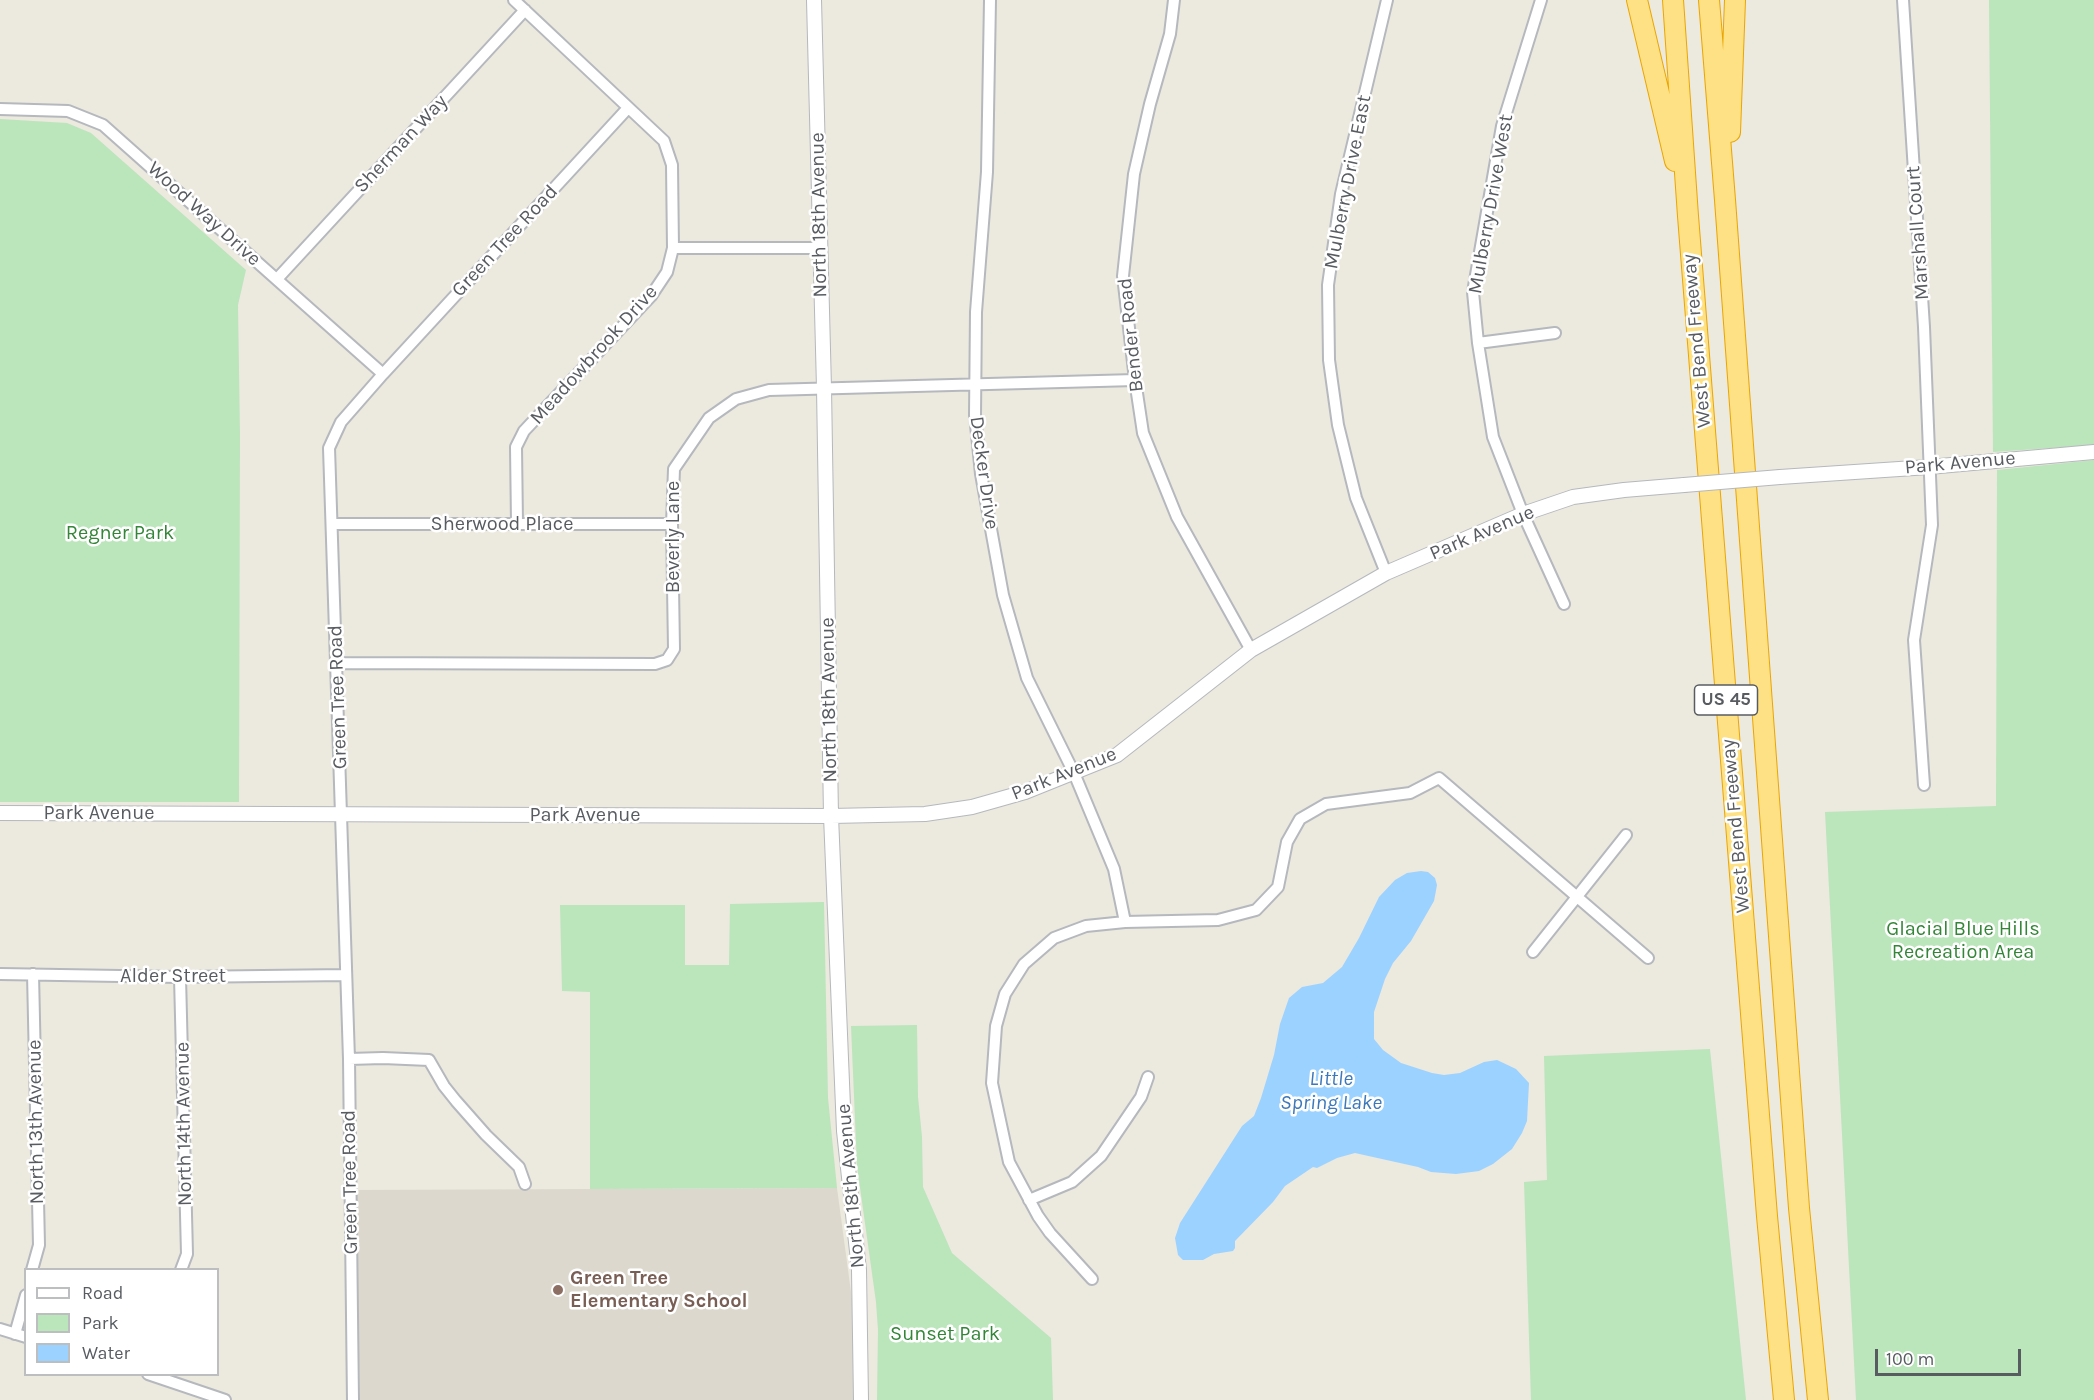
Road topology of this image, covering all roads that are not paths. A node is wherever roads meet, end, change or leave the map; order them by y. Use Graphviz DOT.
graph roads {
  1 [pos="514,0"];
  2 [pos="814,0"];
  3 [pos="990,0"];
  4 [pos="1174,0"];
  5 [pos="1387,0"];
  6 [pos="1541,0"];
  7 [pos="1636,0"];
  8 [pos="1673,0"];
  9 [pos="1708,0"];
  10 [pos="1735,0"];
  11 [pos="1903,0"];
  12 [pos="525,10"];
  13 [pos="628,108"];
  14 [pos="0,109"];
  15 [pos="1725,200"];
  16 [pos="1688,216"];
  17 [pos="674,248"];
  18 [pos="820,248"];
  19 [pos="277,279"];
  20 [pos="1555,333"];
  21 [pos="1478,343"];
  22 [pos="383,374"];
  23 [pos="1135,380"];
  24 [pos="975,384"];
  25 [pos="824,388"];
  26 [pos="2094,452"];
  27 [pos="1929,467"];
  28 [pos="1523,514"];
  29 [pos="517,523"];
  30 [pos="333,524"];
  31 [pos="672,524"];
  32 [pos="1386,573"];
  33 [pos="1564,604"];
  34 [pos="1251,650"];
  35 [pos="337,663"];
  36 [pos="1074,773"];
  37 [pos="1924,785"];
  38 [pos="0,813"];
  39 [pos="341,814"];
  40 [pos="831,816"];
  41 [pos="1626,835"];
  42 [pos="1576,897"];
  43 [pos="1125,922"];
  44 [pos="1533,952"];
  45 [pos="1648,958"];
  46 [pos="0,974"];
  47 [pos="33,974"];
  48 [pos="346,975"];
  49 [pos="180,977"];
  50 [pos="349,1059"];
  51 [pos="1148,1077"];
  52 [pos="525,1184"];
  53 [pos="1029,1200"];
  54 [pos="32,1268"];
  55 [pos="181,1268"];
  56 [pos="1092,1280"];
  57 [pos="24,1308"];
  58 [pos="0,1329"];
  59 [pos="20,1335"];
  60 [pos="154,1376"];
  61 [pos="225,1400"];
  62 [pos="353,1400"];
  63 [pos="861,1400"];
  64 [pos="1784,1400"];
  65 [pos="1818,1400"];
  1 -- 12 [label="street, Meadowbrook Drive"];
  2 -- 18 [label="street, North 18th Avenue"];
  3 -- 24 [label="street, Decker Drive"];
  4 -- 23 [label="street, Bender Road"];
  5 -- 32 [label="street, Mulberry Drive East"];
  6 -- 21 [label="street, Mulberry Drive West"];
  7 -- 16 [label="highway"];
  8 -- 16 [label="highway, West Bend Freeway / US 45"];
  9 -- 15 [label="highway, West Bend Freeway / US 45"];
  10 -- 15 [label="highway"];
  11 -- 27 [label="street, Marshall Court"];
  12 -- 13 [label="street, Meadowbrook Drive"];
  12 -- 19 [label="street, Sherman Way"];
  13 -- 17 [label="street, Meadowbrook Drive"];
  13 -- 22 [label="street, Green Tree Road"];
  14 -- 19 [label="street, Wood Way Drive"];
  15 -- 65 [label="highway, West Bend Freeway / US 45"];
  16 -- 64 [label="highway, West Bend Freeway / US 45"];
  17 -- 18 [label="street"];
  17 -- 29 [label="street, Meadowbrook Drive"];
  18 -- 25 [label="street, North 18th Avenue"];
  19 -- 22 [label="street, Wood Way Drive"];
  20 -- 21 [label="street"];
  21 -- 28 [label="street, Mulberry Drive West"];
  22 -- 30 [label="street, Green Tree Road"];
  23 -- 24 [label="street, Beverly Lane"];
  23 -- 34 [label="street, Bender Road"];
  24 -- 25 [label="street, Beverly Lane"];
  24 -- 36 [label="street, Decker Drive"];
  25 -- 31 [label="street, Beverly Lane"];
  25 -- 40 [label="street, North 18th Avenue"];
  26 -- 27 [label="street, Park Avenue"];
  27 -- 28 [label="street, Park Avenue, bridge"];
  27 -- 37 [label="street, Marshall Court"];
  28 -- 32 [label="street, Park Avenue"];
  28 -- 33 [label="street, Mulberry Drive West"];
  29 -- 30 [label="street, Sherwood Place"];
  29 -- 31 [label="street, Sherwood Place"];
  30 -- 35 [label="street, Green Tree Road"];
  31 -- 35 [label="street, Beverly Lane"];
  32 -- 34 [label="street, Park Avenue"];
  34 -- 36 [label="street, Park Avenue"];
  35 -- 39 [label="street, Green Tree Road"];
  36 -- 40 [label="street, Park Avenue"];
  36 -- 43 [label="street, Decker Drive"];
  38 -- 39 [label="street, Park Avenue"];
  39 -- 40 [label="street, Park Avenue"];
  39 -- 48 [label="street, Green Tree Road"];
  40 -- 63 [label="street, North 18th Avenue"];
  41 -- 42 [label="street"];
  42 -- 43 [label="street"];
  42 -- 44 [label="street"];
  42 -- 45 [label="street"];
  43 -- 53 [label="street"];
  46 -- 47 [label="street, Alder Street"];
  47 -- 49 [label="street, Alder Street"];
  47 -- 54 [label="street, North 13th Avenue"];
  48 -- 49 [label="street, Alder Street"];
  48 -- 50 [label="street, Green Tree Road"];
  49 -- 55 [label="street, North 14th Avenue"];
  50 -- 52 [label="street"];
  50 -- 62 [label="street, Green Tree Road"];
  51 -- 53 [label="street"];
  53 -- 56 [label="street"];
  57 -- 59 [label="street"];
  58 -- 59 [label="street"];
  60 -- 61 [label="street"];
}
